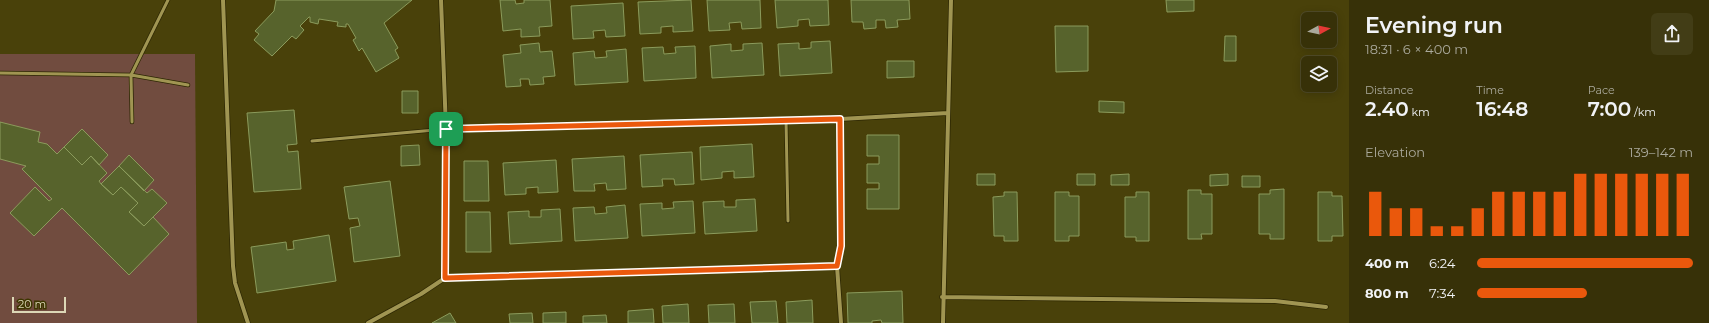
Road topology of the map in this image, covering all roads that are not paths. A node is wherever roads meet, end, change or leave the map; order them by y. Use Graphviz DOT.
graph roads {
  1 [pos="168,0"];
  2 [pos="223,0"];
  3 [pos="441,0"];
  4 [pos="951,0"];
  5 [pos="0,73"];
  6 [pos="131,75"];
  7 [pos="188,85"];
  8 [pos="948,113"];
  9 [pos="840,119"];
  10 [pos="786,120"];
  11 [pos="132,122"];
  12 [pos="446,129"];
  13 [pos="312,141"];
  14 [pos="788,221"];
  15 [pos="837,266"];
  16 [pos="445,278"];
  17 [pos="942,297"];
  18 [pos="1326,307"];
  19 [pos="248,323"];
  20 [pos="368,323"];
  21 [pos="841,323"];
  22 [pos="943,323"];
  1 -- 6 [label="lane"];
  2 -- 19 [label="street"];
  3 -- 12 [label="street"];
  4 -- 8 [label="street"];
  5 -- 6 [label="lane"];
  6 -- 7 [label="lane"];
  6 -- 11 [label="lane"];
  8 -- 9 [label="street"];
  8 -- 17 [label="street"];
  9 -- 10 [label="street"];
  9 -- 15 [label="street"];
  10 -- 12 [label="street"];
  10 -- 14 [label="lane"];
  12 -- 13 [label="lane"];
  12 -- 16 [label="street"];
  15 -- 16 [label="street"];
  15 -- 21 [label="street"];
  16 -- 20 [label="street"];
  17 -- 18 [label="street"];
  17 -- 22 [label="street"];
}
